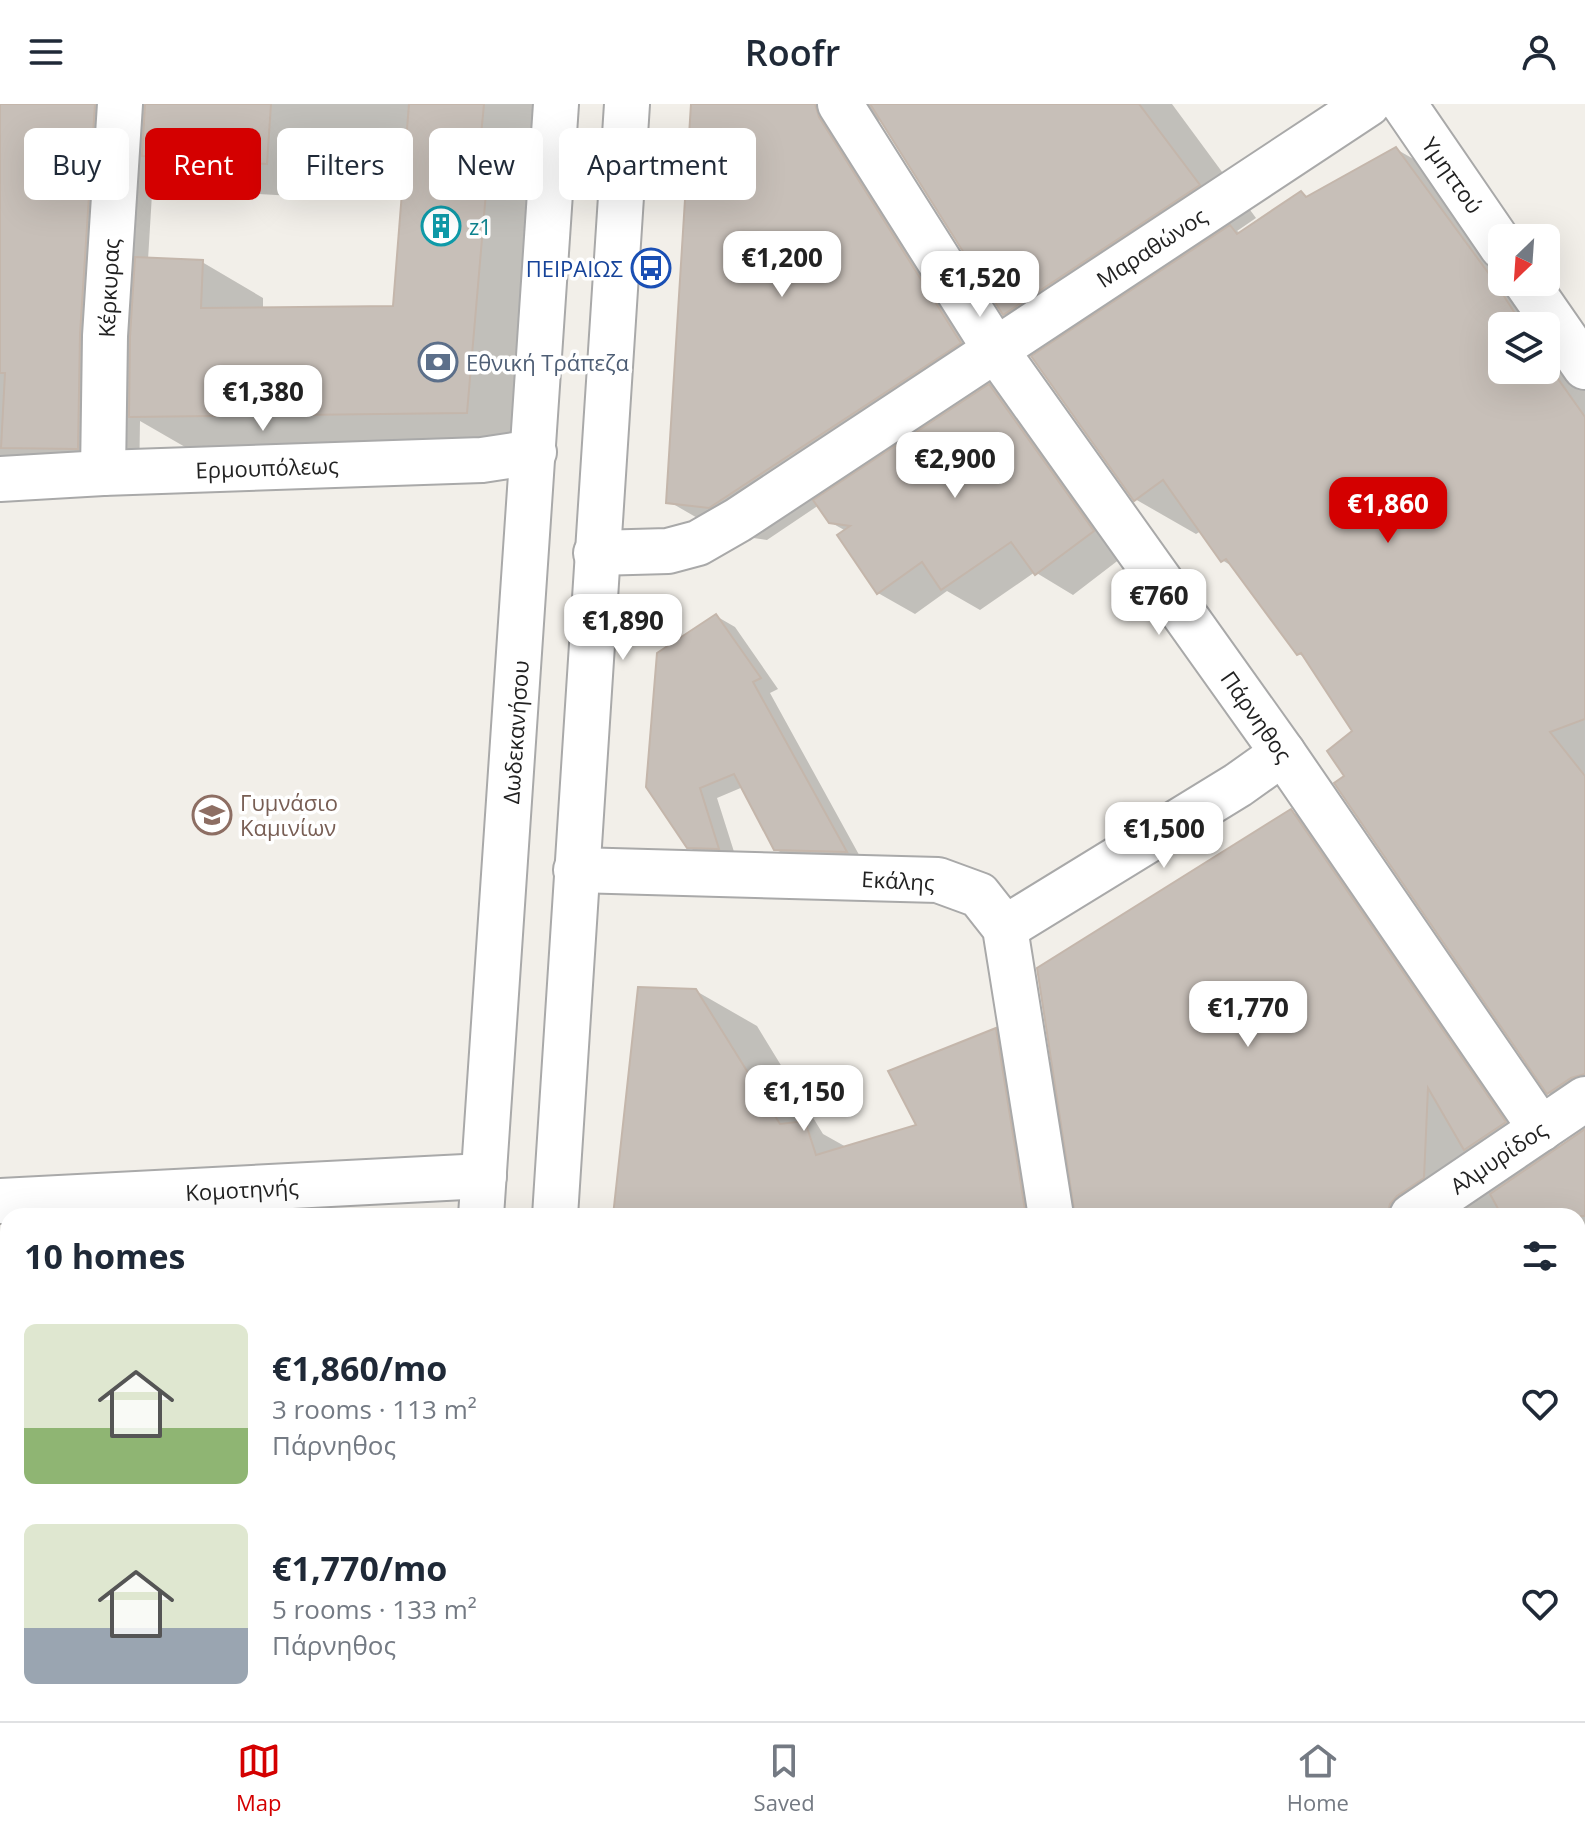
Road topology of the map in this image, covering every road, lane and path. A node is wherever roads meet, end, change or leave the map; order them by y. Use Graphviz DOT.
graph roads {
  1 [pos="120,104"];
  2 [pos="556,104"];
  3 [pos="627,104"];
  4 [pos="840,104"];
  5 [pos="1368,104"];
  6 [pos="1404,104"];
  7 [pos="1488,227"];
  8 [pos="1536,296"];
  9 [pos="995,349"];
  10 [pos="1585,367"];
  11 [pos="534,452"];
  12 [pos="103,473"];
  13 [pos="0,479"];
  14 [pos="596,553"];
  15 [pos="1283,753"];
  16 [pos="576,870"];
  17 [pos="1005,928"];
  18 [pos="1585,1099"];
  19 [pos="1541,1129"];
  20 [pos="482,1196"];
  21 [pos="0,1201"];
  22 [pos="1457,1203"];
  23 [pos="555,1208"];
  24 [pos="1050,1208"];
  1 -- 12 [label="street, Κέρκυρας"];
  2 -- 11 [label="street, Δωδεκανήσου"];
  3 -- 14 [label="street"];
  4 -- 9 [label="street, Πάρνηθος"];
  5 -- 9 [label="street, Μαραθώνος"];
  6 -- 7 [label="street, Υμηττού"];
  8 -- 10 [label="street"];
  9 -- 14 [label="street, Μαραθώνος"];
  9 -- 15 [label="street, Πάρνηθος"];
  11 -- 12 [label="street, Ερμουπόλεως"];
  11 -- 20 [label="street, Δωδεκανήσου"];
  12 -- 13 [label="street, Ερμουπόλεως"];
  14 -- 16 [label="street"];
  15 -- 17 [label="street"];
  15 -- 19 [label="street, Πάρνηθος"];
  16 -- 17 [label="street, Εκάλης"];
  16 -- 23 [label="street"];
  17 -- 24 [label="street, Εκάλης"];
  18 -- 19 [label="street, Αλμυρίδος"];
  19 -- 22 [label="street, Αλμυρίδος"];
  20 -- 21 [label="street, Κομοτηνής"];
}
